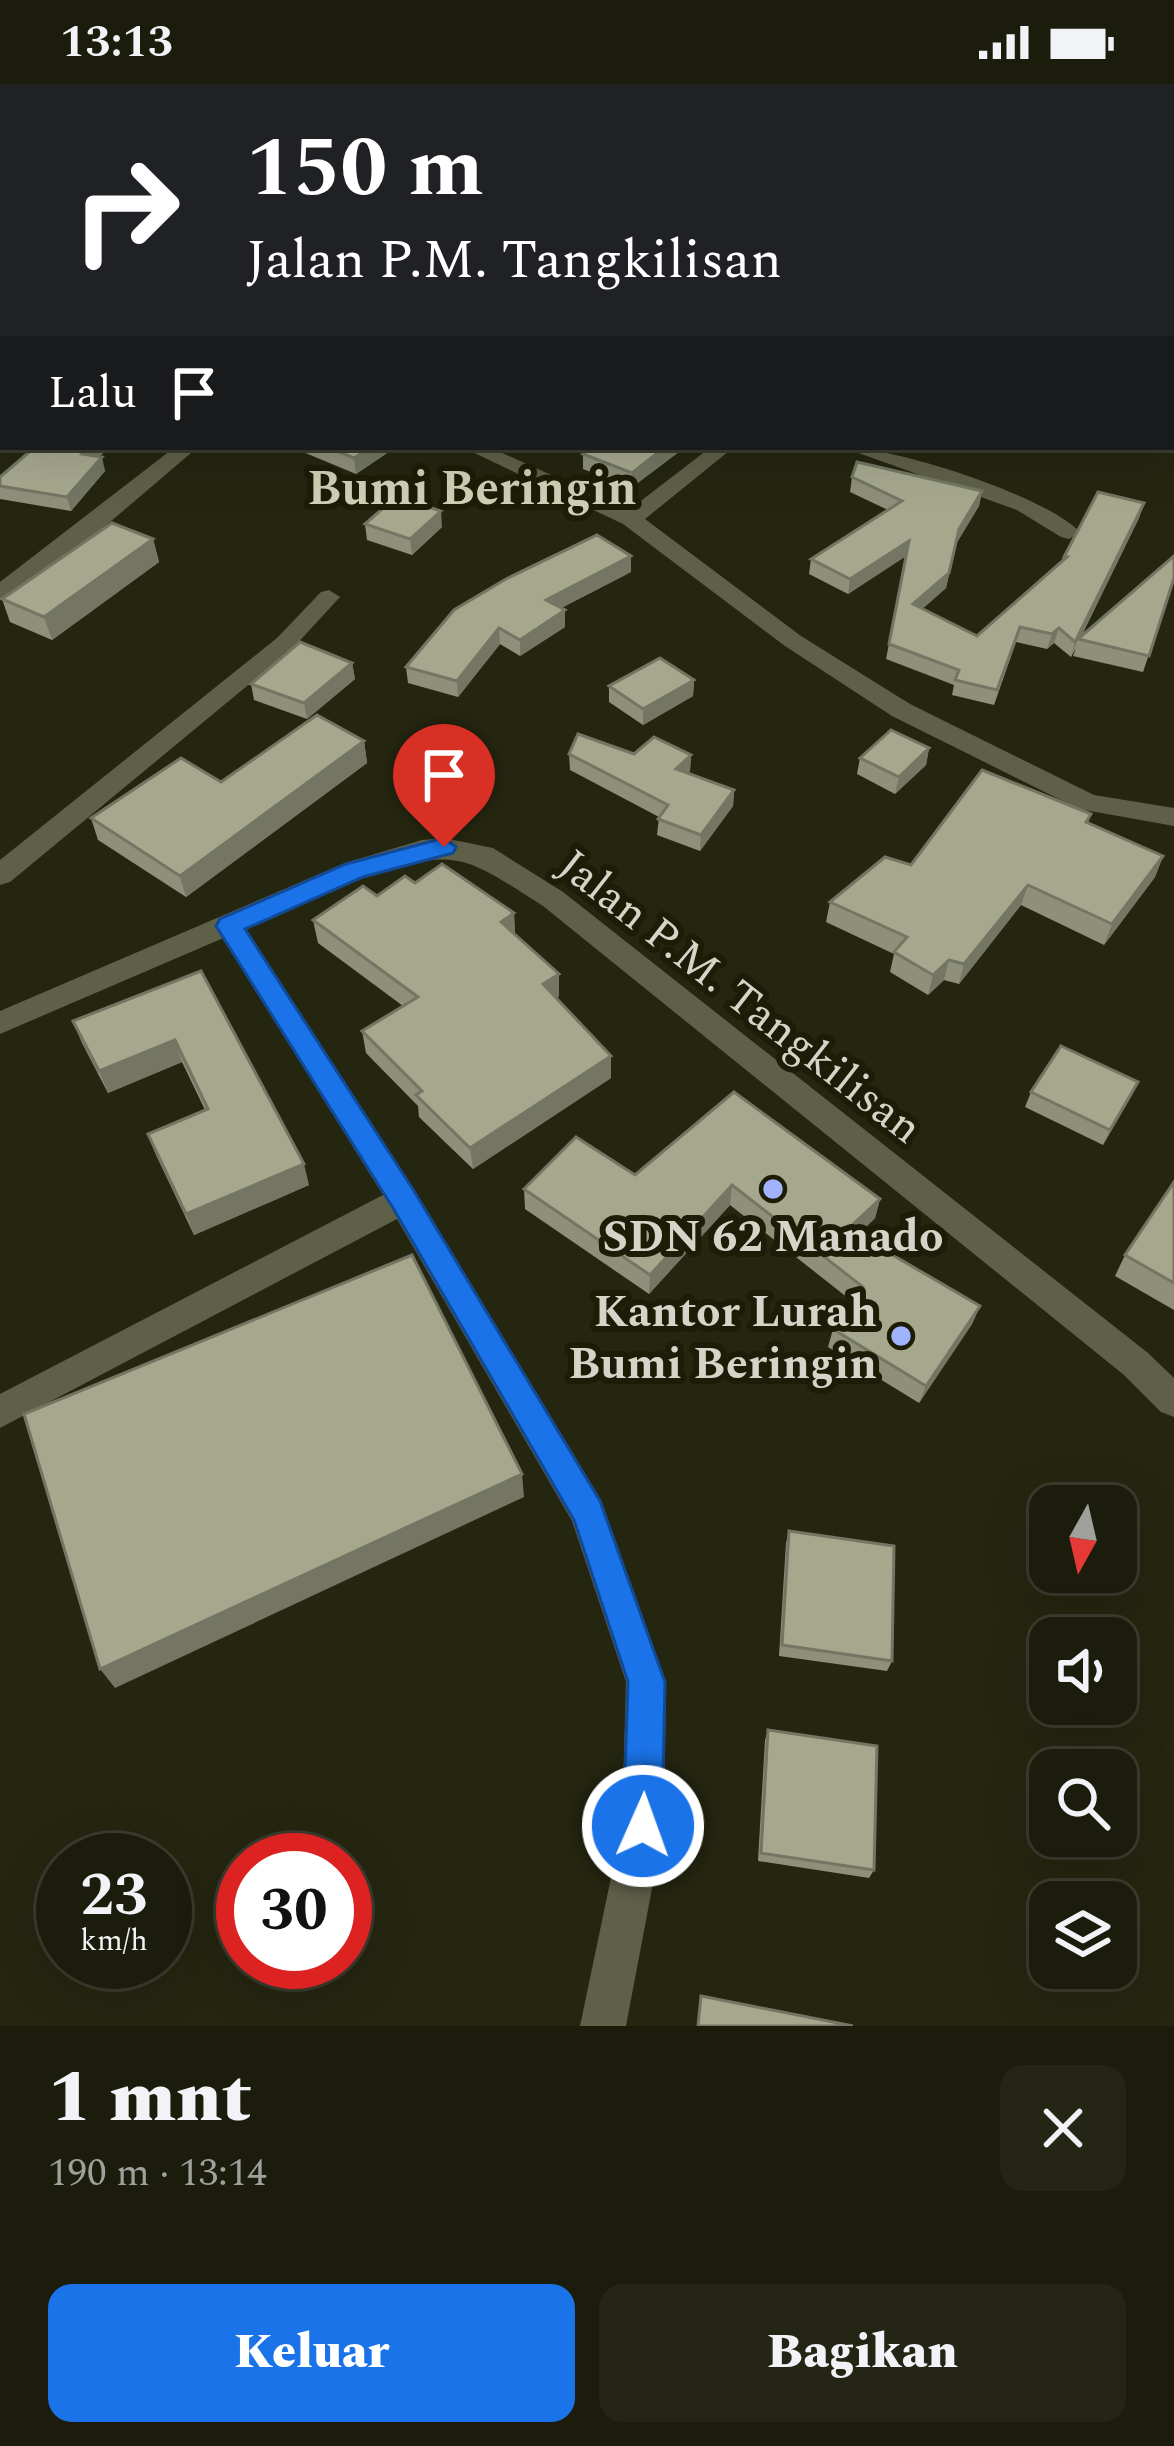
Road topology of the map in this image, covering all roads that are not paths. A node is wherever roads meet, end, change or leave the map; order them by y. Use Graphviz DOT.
graph roads {
  1 [pos="184,450"];
  2 [pos="479,450"];
  3 [pos="720,450"];
  4 [pos="861,450"];
  5 [pos="631,518"];
  6 [pos="1069,532"];
  7 [pos="0,593"];
  8 [pos="329,597"];
  9 [pos="1174,817"];
  10 [pos="0,875"];
  11 [pos="229,926"];
  12 [pos="0,1023"];
  13 [pos="403,1199"];
  14 [pos="1174,1401"];
  15 [pos="0,1412"];
  16 [pos="603,2026"];
  1 -- 7 [label="street"];
  2 -- 5 [label="street"];
  3 -- 5 [label="street"];
  4 -- 6 [label="street"];
  5 -- 9 [label="street"];
  8 -- 10 [label="street"];
  11 -- 12 [label="street, Jalan P.M. Tangkilisan"];
  11 -- 13 [label="street"];
  11 -- 14 [label="street, Jalan P.M. Tangkilisan"];
  13 -- 15 [label="street"];
  13 -- 16 [label="street"];
}
